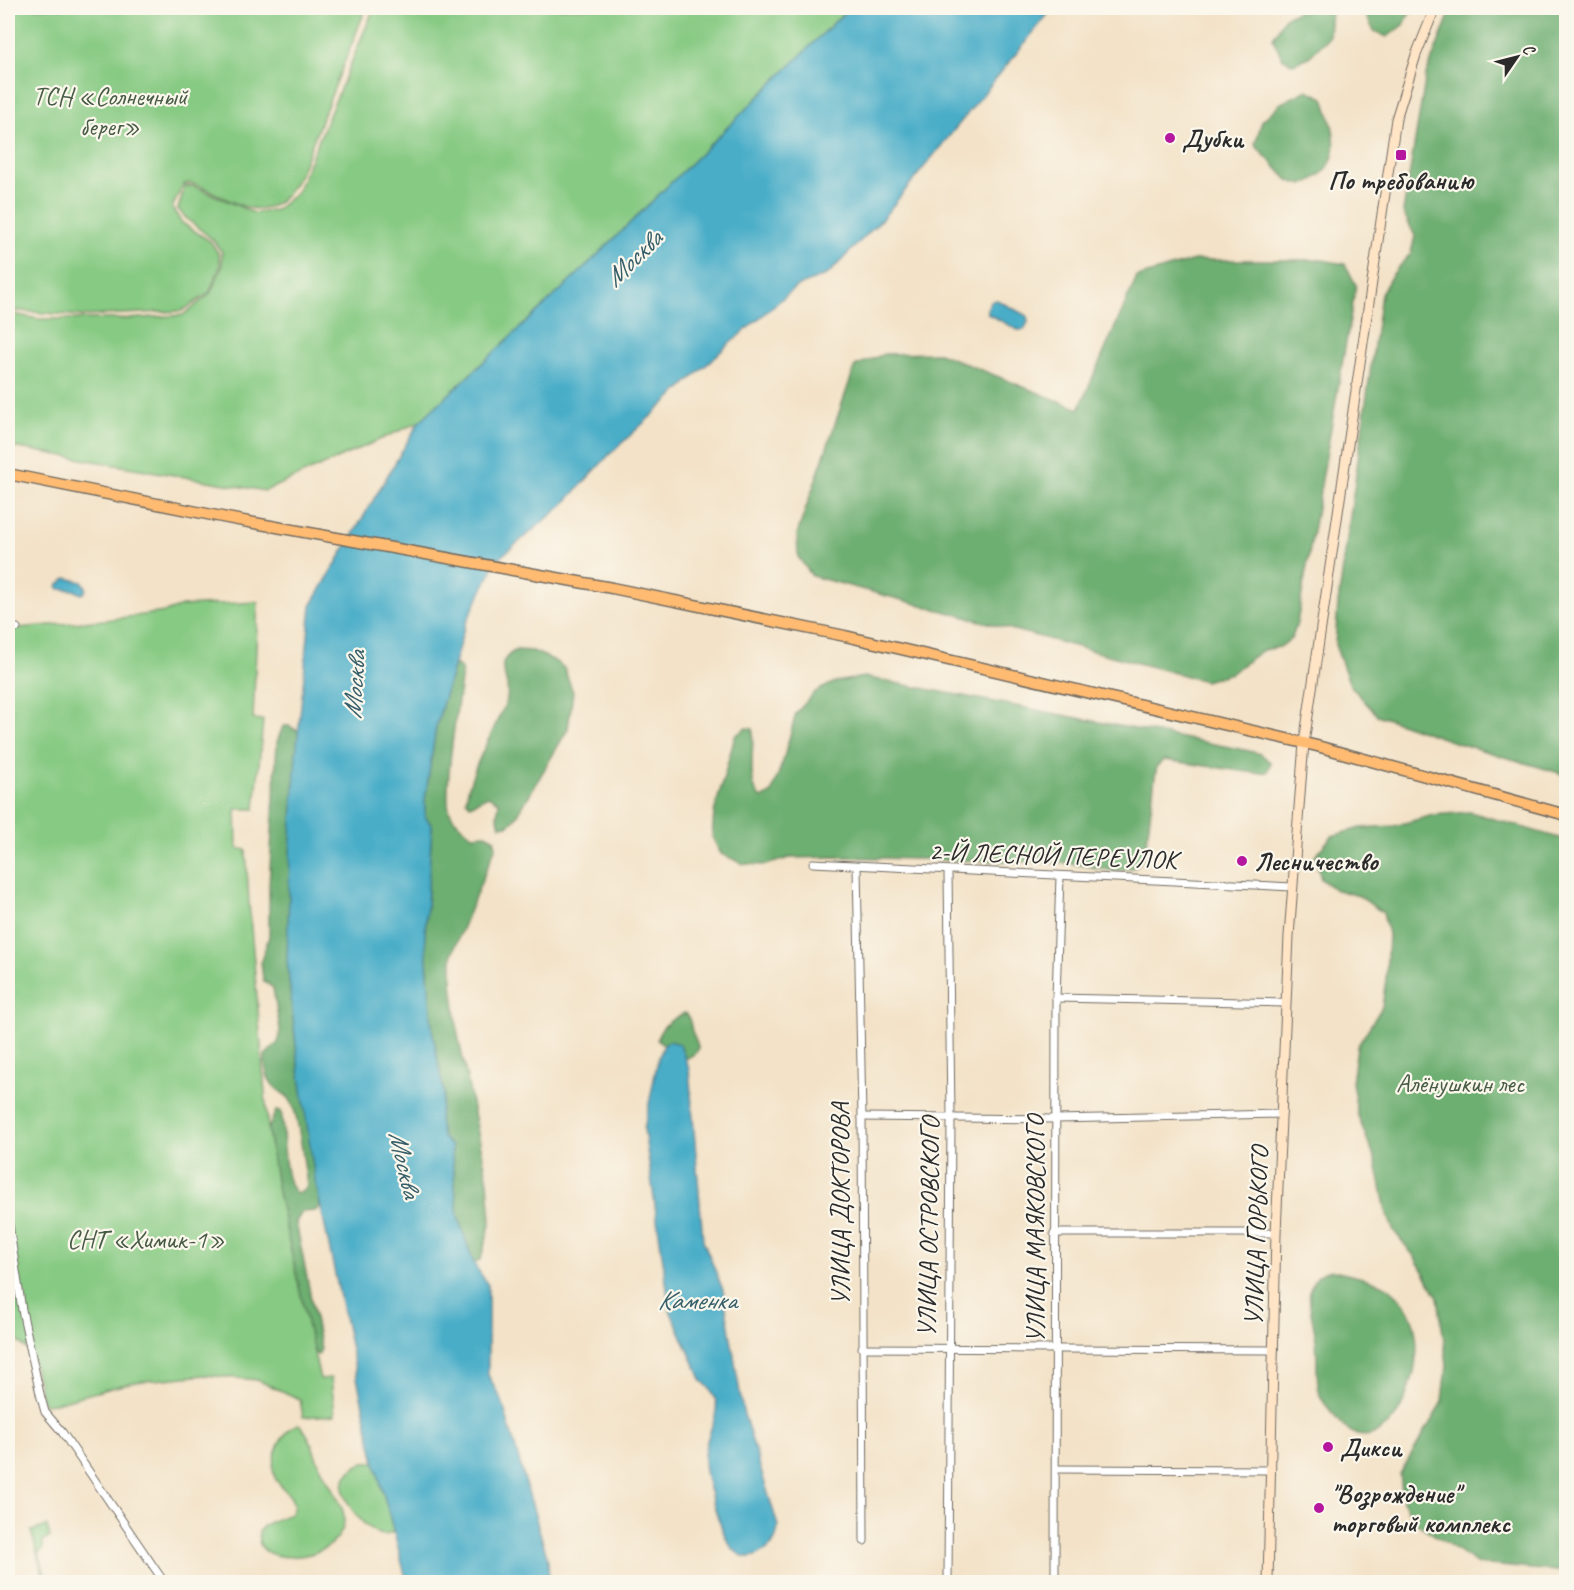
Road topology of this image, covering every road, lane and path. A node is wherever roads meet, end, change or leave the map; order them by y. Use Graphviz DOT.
graph roads {
  1 [pos="1435,8"];
  2 [pos="8,474"];
  3 [pos="17,628"];
  4 [pos="8,629"];
  5 [pos="1304,743"];
  6 [pos="1566,815"];
  7 [pos="813,863"];
  8 [pos="857,867"];
  9 [pos="948,871"];
  10 [pos="1060,876"];
  11 [pos="1292,887"];
  12 [pos="1056,998"];
  13 [pos="1286,1003"];
  14 [pos="1282,1114"];
  15 [pos="862,1117"];
  16 [pos="951,1118"];
  17 [pos="1056,1119"];
  18 [pos="8,1218"];
  19 [pos="1054,1233"];
  20 [pos="1276,1233"];
  21 [pos="862,1348"];
  22 [pos="948,1349"];
  23 [pos="1056,1350"];
  24 [pos="1274,1350"];
  25 [pos="1056,1468"];
  26 [pos="1270,1470"];
  27 [pos="864,1541"];
  28 [pos="164,1582"];
  29 [pos="948,1582"];
  30 [pos="1055,1582"];
  31 [pos="1269,1582"];
  1 -- 5 [label="main road, УЛИЦА ГОРЬКОГО"];
  2 -- 5 [label="highway"];
  3 -- 4 [label="street"];
  5 -- 6 [label="highway"];
  5 -- 11 [label="main road, УЛИЦА ГОРЬКОГО"];
  7 -- 8 [label="street, 2-Й ЛЕСНОЙ ПЕРЕУЛОК"];
  8 -- 9 [label="street, 2-Й ЛЕСНОЙ ПЕРЕУЛОК"];
  8 -- 15 [label="street, УЛИЦА ДОКТОРОВА"];
  9 -- 10 [label="street, 2-Й ЛЕСНОЙ ПЕРЕУЛОК"];
  9 -- 16 [label="street, УЛИЦА ОСТРОВСКОГО"];
  10 -- 11 [label="street, 2-Й ЛЕСНОЙ ПЕРЕУЛОК"];
  10 -- 12 [label="street, УЛИЦА МАЯКОВСКОГО"];
  11 -- 13 [label="main road, УЛИЦА ГОРЬКОГО"];
  12 -- 13 [label="street"];
  12 -- 17 [label="street, УЛИЦА МАЯКОВСКОГО"];
  13 -- 14 [label="main road, УЛИЦА ГОРЬКОГО"];
  14 -- 17 [label="street"];
  14 -- 20 [label="main road, УЛИЦА ГОРЬКОГО"];
  15 -- 16 [label="street"];
  15 -- 21 [label="street, УЛИЦА ДОКТОРОВА"];
  16 -- 17 [label="street"];
  16 -- 22 [label="street, УЛИЦА ОСТРОВСКОГО"];
  17 -- 19 [label="street, УЛИЦА МАЯКОВСКОГО"];
  18 -- 28 [label="street"];
  19 -- 20 [label="street"];
  19 -- 23 [label="street, УЛИЦА МАЯКОВСКОГО"];
  20 -- 24 [label="main road, УЛИЦА ГОРЬКОГО"];
  21 -- 22 [label="street"];
  21 -- 27 [label="street, УЛИЦА ДОКТОРОВА"];
  22 -- 23 [label="street"];
  22 -- 29 [label="street, УЛИЦА ОСТРОВСКОГО"];
  23 -- 24 [label="street"];
  23 -- 25 [label="street, УЛИЦА МАЯКОВСКОГО"];
  24 -- 26 [label="main road, УЛИЦА ГОРЬКОГО"];
  25 -- 26 [label="street"];
  25 -- 30 [label="street, УЛИЦА МАЯКОВСКОГО"];
  26 -- 31 [label="main road, УЛИЦА ГОРЬКОГО"];
}
